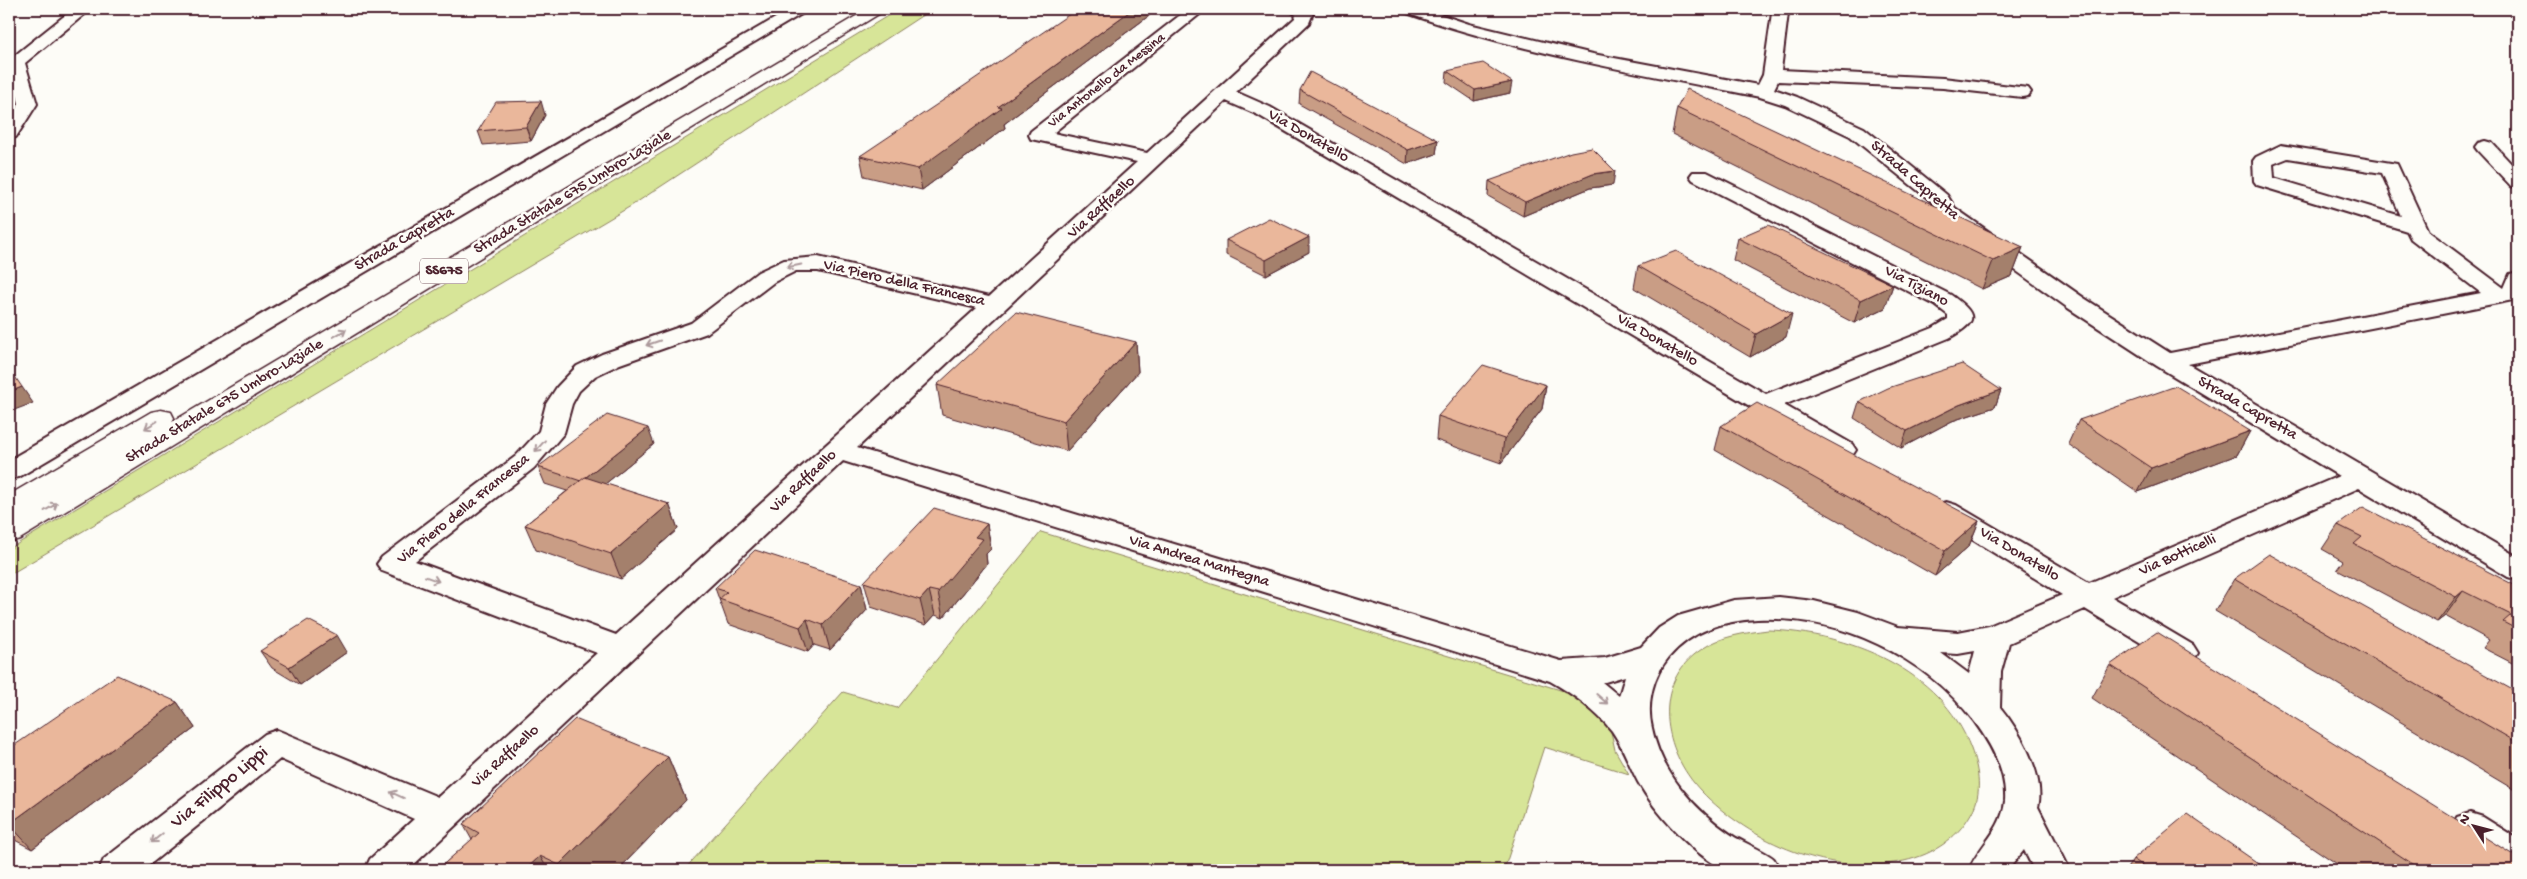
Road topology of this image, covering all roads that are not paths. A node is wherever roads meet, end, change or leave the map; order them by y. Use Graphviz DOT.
graph roads {
  1 [pos="83,9"];
  2 [pos="802,9"];
  3 [pos="856,9"];
  4 [pos="879,9"];
  5 [pos="1198,9"];
  6 [pos="1296,9"];
  7 [pos="1410,9"];
  8 [pos="1780,13"];
  9 [pos="1768,83"];
  10 [pos="2022,92"];
  11 [pos="1224,93"];
  12 [pos="9,133"];
  13 [pos="2485,147"];
  14 [pos="1154,160"];
  15 [pos="1700,176"];
  16 [pos="2518,182"];
  17 [pos="2416,226"];
  18 [pos="2518,279"];
  19 [pos="2500,296"];
  20 [pos="995,305"];
  21 [pos="2166,362"];
  22 [pos="1764,404"];
  23 [pos="837,452"];
  24 [pos="1858,459"];
  25 [pos="9,471"];
  26 [pos="2362,476"];
  27 [pos="1926,499"];
  28 [pos="9,508"];
  29 [pos="9,532"];
  30 [pos="2518,570"];
  31 [pos="2088,595"];
  32 [pos="1880,631"];
  33 [pos="1995,636"];
  34 [pos="623,650"];
  35 [pos="1651,656"];
  36 [pos="2206,667"];
  37 [pos="1561,673"];
  38 [pos="1984,706"];
  39 [pos="1638,744"];
  40 [pos="2022,810"];
  41 [pos="2442,811"];
  42 [pos="442,815"];
  43 [pos="1723,857"];
  44 [pos="2518,858"];
  45 [pos="117,870"];
  46 [pos="383,870"];
  47 [pos="1761,870"];
  48 [pos="1987,870"];
  49 [pos="2052,870"];
  1 -- 12 [label="street"];
  2 -- 25 [label="street, Strada Capretta"];
  3 -- 28 [label="highway, Strada Statale 675 Umbro-Laziale / SS675, one-way"];
  29 -- 4 [label="highway, Strada Statale 675 Umbro-Laziale / SS675, one-way"];
  5 -- 14 [label="street, Via Antonello da Messina"];
  6 -- 11 [label="street"];
  7 -- 9 [label="street, Strada Capretta"];
  8 -- 9 [label="street"];
  9 -- 10 [label="street"];
  9 -- 21 [label="street, Strada Capretta"];
  11 -- 14 [label="street, Via Raffaello"];
  11 -- 22 [label="street, Via Donatello"];
  13 -- 16 [label="street"];
  14 -- 20 [label="street, Via Raffaello"];
  15 -- 22 [label="street, Via Tiziano"];
  17 -- 17 [label="street"];
  17 -- 19 [label="street"];
  18 -- 19 [label="street"];
  19 -- 21 [label="street"];
  20 -- 23 [label="street, Via Raffaello"];
  20 -- 34 [label="street, Via Piero della Francesca, one-way"];
  21 -- 26 [label="street, Strada Capretta"];
  22 -- 24 [label="street, Via Donatello"];
  23 -- 34 [label="street, Via Raffaello"];
  23 -- 37 [label="street, Via Andrea Mantegna"];
  26 -- 30 [label="street, Strada Capretta"];
  26 -- 31 [label="street, Via Botticelli"];
  27 -- 31 [label="street, Via Donatello"];
  31 -- 33 [label="street, Via Botticelli"];
  31 -- 36 [label="street, Via Donatello"];
  32 -- 33 [label="street, Via Botticelli"];
  32 -- 35 [label="street"];
  32 -- 38 [label="street"];
  33 -- 38 [label="street"];
  34 -- 42 [label="street, Via Raffaello"];
  35 -- 37 [label="street, Via Andrea Mantegna"];
  35 -- 39 [label="street"];
  37 -- 39 [label="street, Via Andrea Mantegna, one-way"];
  38 -- 40 [label="street"];
  39 -- 43 [label="street"];
  40 -- 48 [label="street"];
  40 -- 49 [label="street"];
  41 -- 44 [label="street"];
  42 -- 45 [label="street, Via Filippo Lippi, one-way"];
  42 -- 46 [label="street, Via Raffaello"];
  43 -- 47 [label="street"];
}
